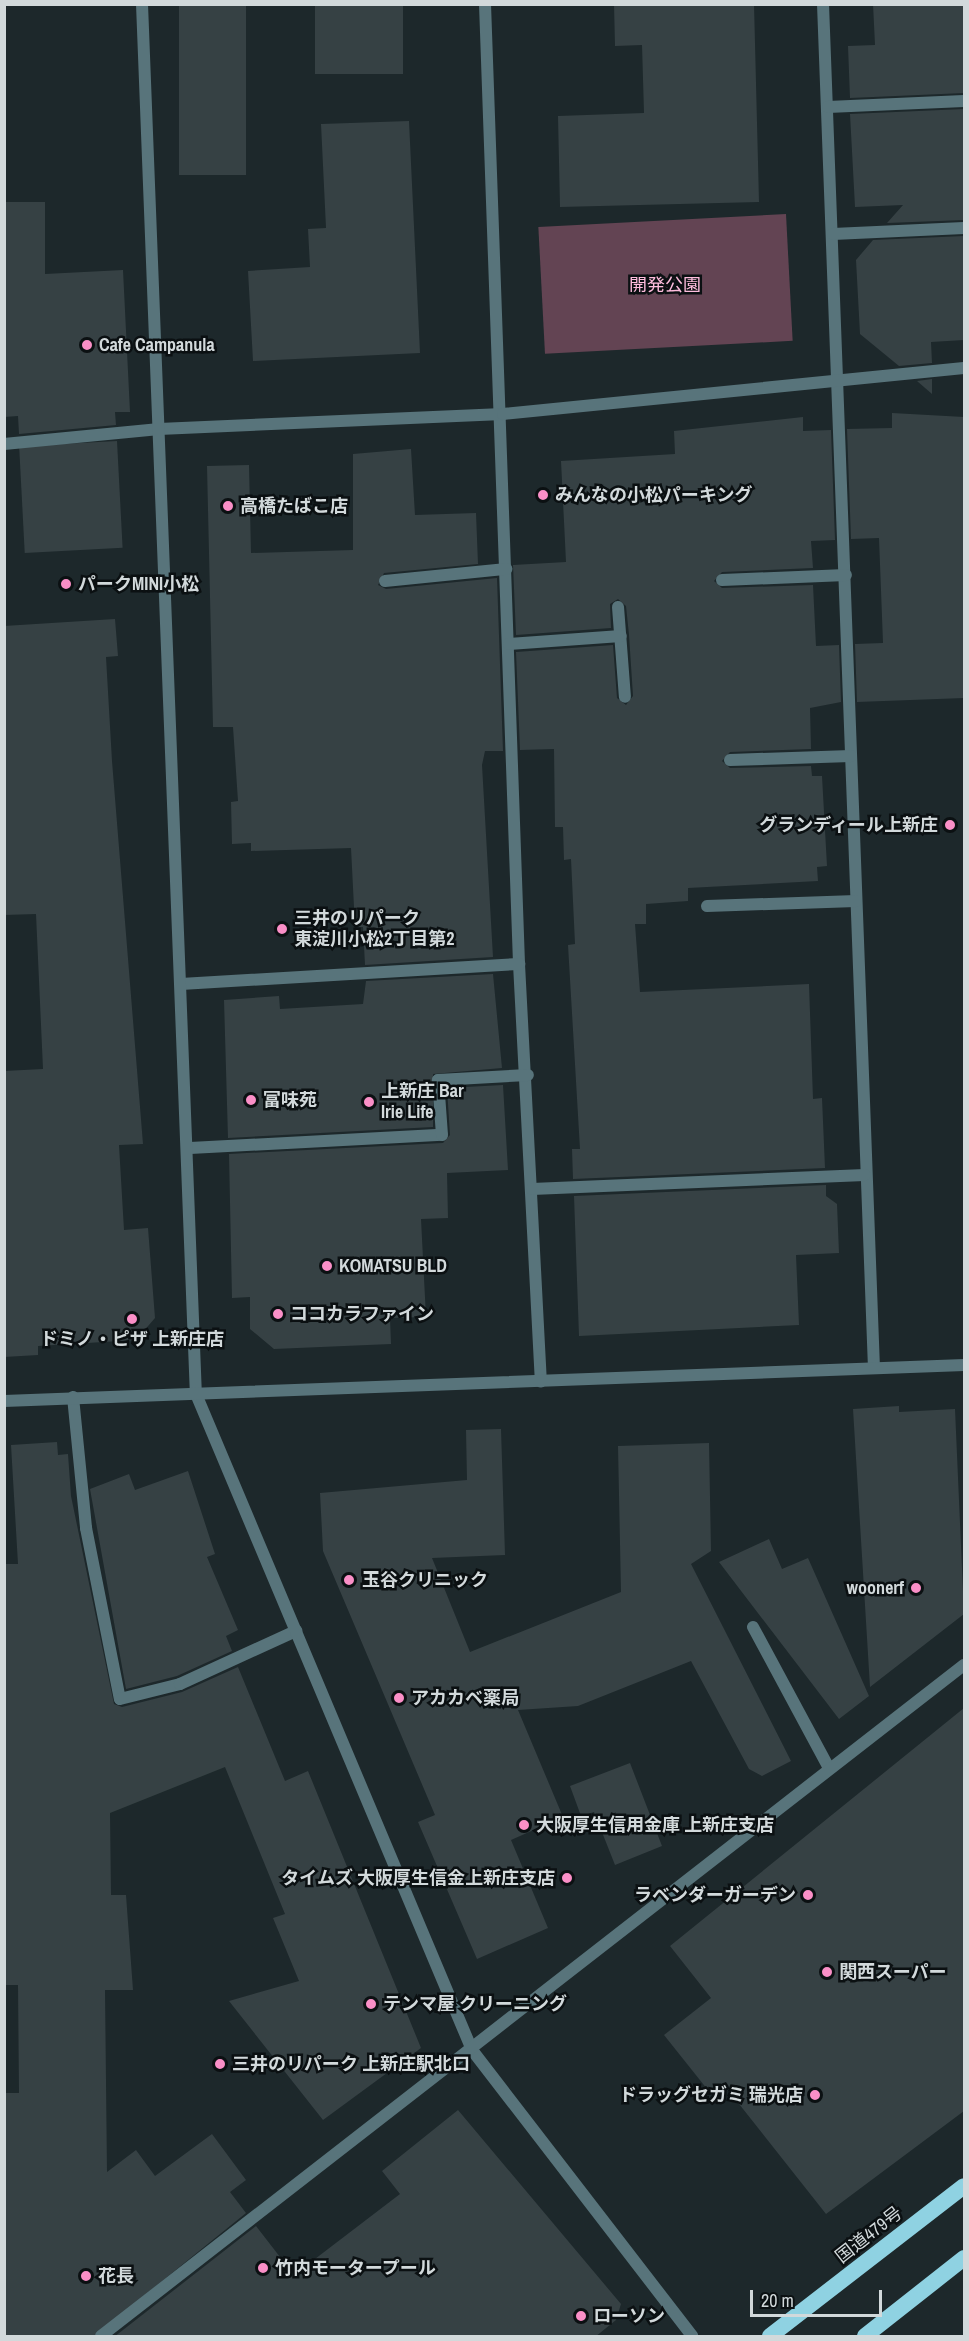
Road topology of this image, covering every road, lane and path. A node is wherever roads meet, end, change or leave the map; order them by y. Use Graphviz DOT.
graph roads {
  1 [pos="142,4"];
  2 [pos="485,4"];
  3 [pos="823,4"];
  4 [pos="964,101"];
  5 [pos="828,107"];
  6 [pos="964,228"];
  7 [pos="833,234"];
  8 [pos="964,369"];
  9 [pos="838,377"];
  10 [pos="503,414"];
  11 [pos="159,429"];
  12 [pos="4,444"];
  13 [pos="506,569"];
  14 [pos="846,575"];
  15 [pos="385,580"];
  16 [pos="722,580"];
  17 [pos="618,607"];
  18 [pos="621,636"];
  19 [pos="509,644"];
  20 [pos="625,697"];
  21 [pos="851,756"];
  22 [pos="730,760"];
  23 [pos="856,901"];
  24 [pos="707,906"];
  25 [pos="519,964"];
  26 [pos="181,984"];
  27 [pos="528,1075"];
  28 [pos="190,1148"];
  29 [pos="865,1175"];
  30 [pos="532,1189"];
  31 [pos="964,1365"];
  32 [pos="874,1368"];
  33 [pos="541,1381"];
  34 [pos="196,1394"];
  35 [pos="73,1397"];
  36 [pos="4,1401"];
  37 [pos="753,1627"];
  38 [pos="296,1631"];
  39 [pos="964,1665"];
  40 [pos="829,1768"];
  41 [pos="472,2050"];
  42 [pos="964,2186"];
  43 [pos="964,2258"];
  44 [pos="101,2337"];
  45 [pos="692,2337"];
  46 [pos="770,2337"];
  47 [pos="865,2337"];
  1 -- 11 [label="street"];
  2 -- 10 [label="street"];
  3 -- 5 [label="street"];
  4 -- 5 [label="street"];
  5 -- 7 [label="street"];
  6 -- 7 [label="street"];
  7 -- 9 [label="street"];
  8 -- 9 [label="street"];
  9 -- 10 [label="street"];
  9 -- 14 [label="street"];
  10 -- 11 [label="street"];
  10 -- 13 [label="street"];
  11 -- 12 [label="street"];
  11 -- 26 [label="street"];
  13 -- 15 [label="street"];
  13 -- 19 [label="street"];
  14 -- 16 [label="street"];
  14 -- 21 [label="street"];
  17 -- 18 [label="street"];
  18 -- 19 [label="street"];
  18 -- 20 [label="street"];
  19 -- 25 [label="street"];
  21 -- 22 [label="street"];
  21 -- 23 [label="street"];
  23 -- 24 [label="street"];
  23 -- 29 [label="street"];
  25 -- 26 [label="street"];
  25 -- 27 [label="street"];
  26 -- 28 [label="street"];
  27 -- 28 [label="street"];
  27 -- 30 [label="street"];
  28 -- 34 [label="street"];
  29 -- 30 [label="street"];
  29 -- 32 [label="street"];
  30 -- 33 [label="street"];
  31 -- 32 [label="street"];
  32 -- 33 [label="street"];
  33 -- 34 [label="street"];
  34 -- 35 [label="street"];
  34 -- 38 [label="street"];
  35 -- 36 [label="street"];
  35 -- 38 [label="street"];
  37 -- 40 [label="street"];
  38 -- 41 [label="street"];
  39 -- 40 [label="street"];
  40 -- 41 [label="street"];
  41 -- 44 [label="street"];
  41 -- 45 [label="street"];
  42 -- 46 [label="highway, 国道479号"];
  43 -- 47 [label="highway"];
}
